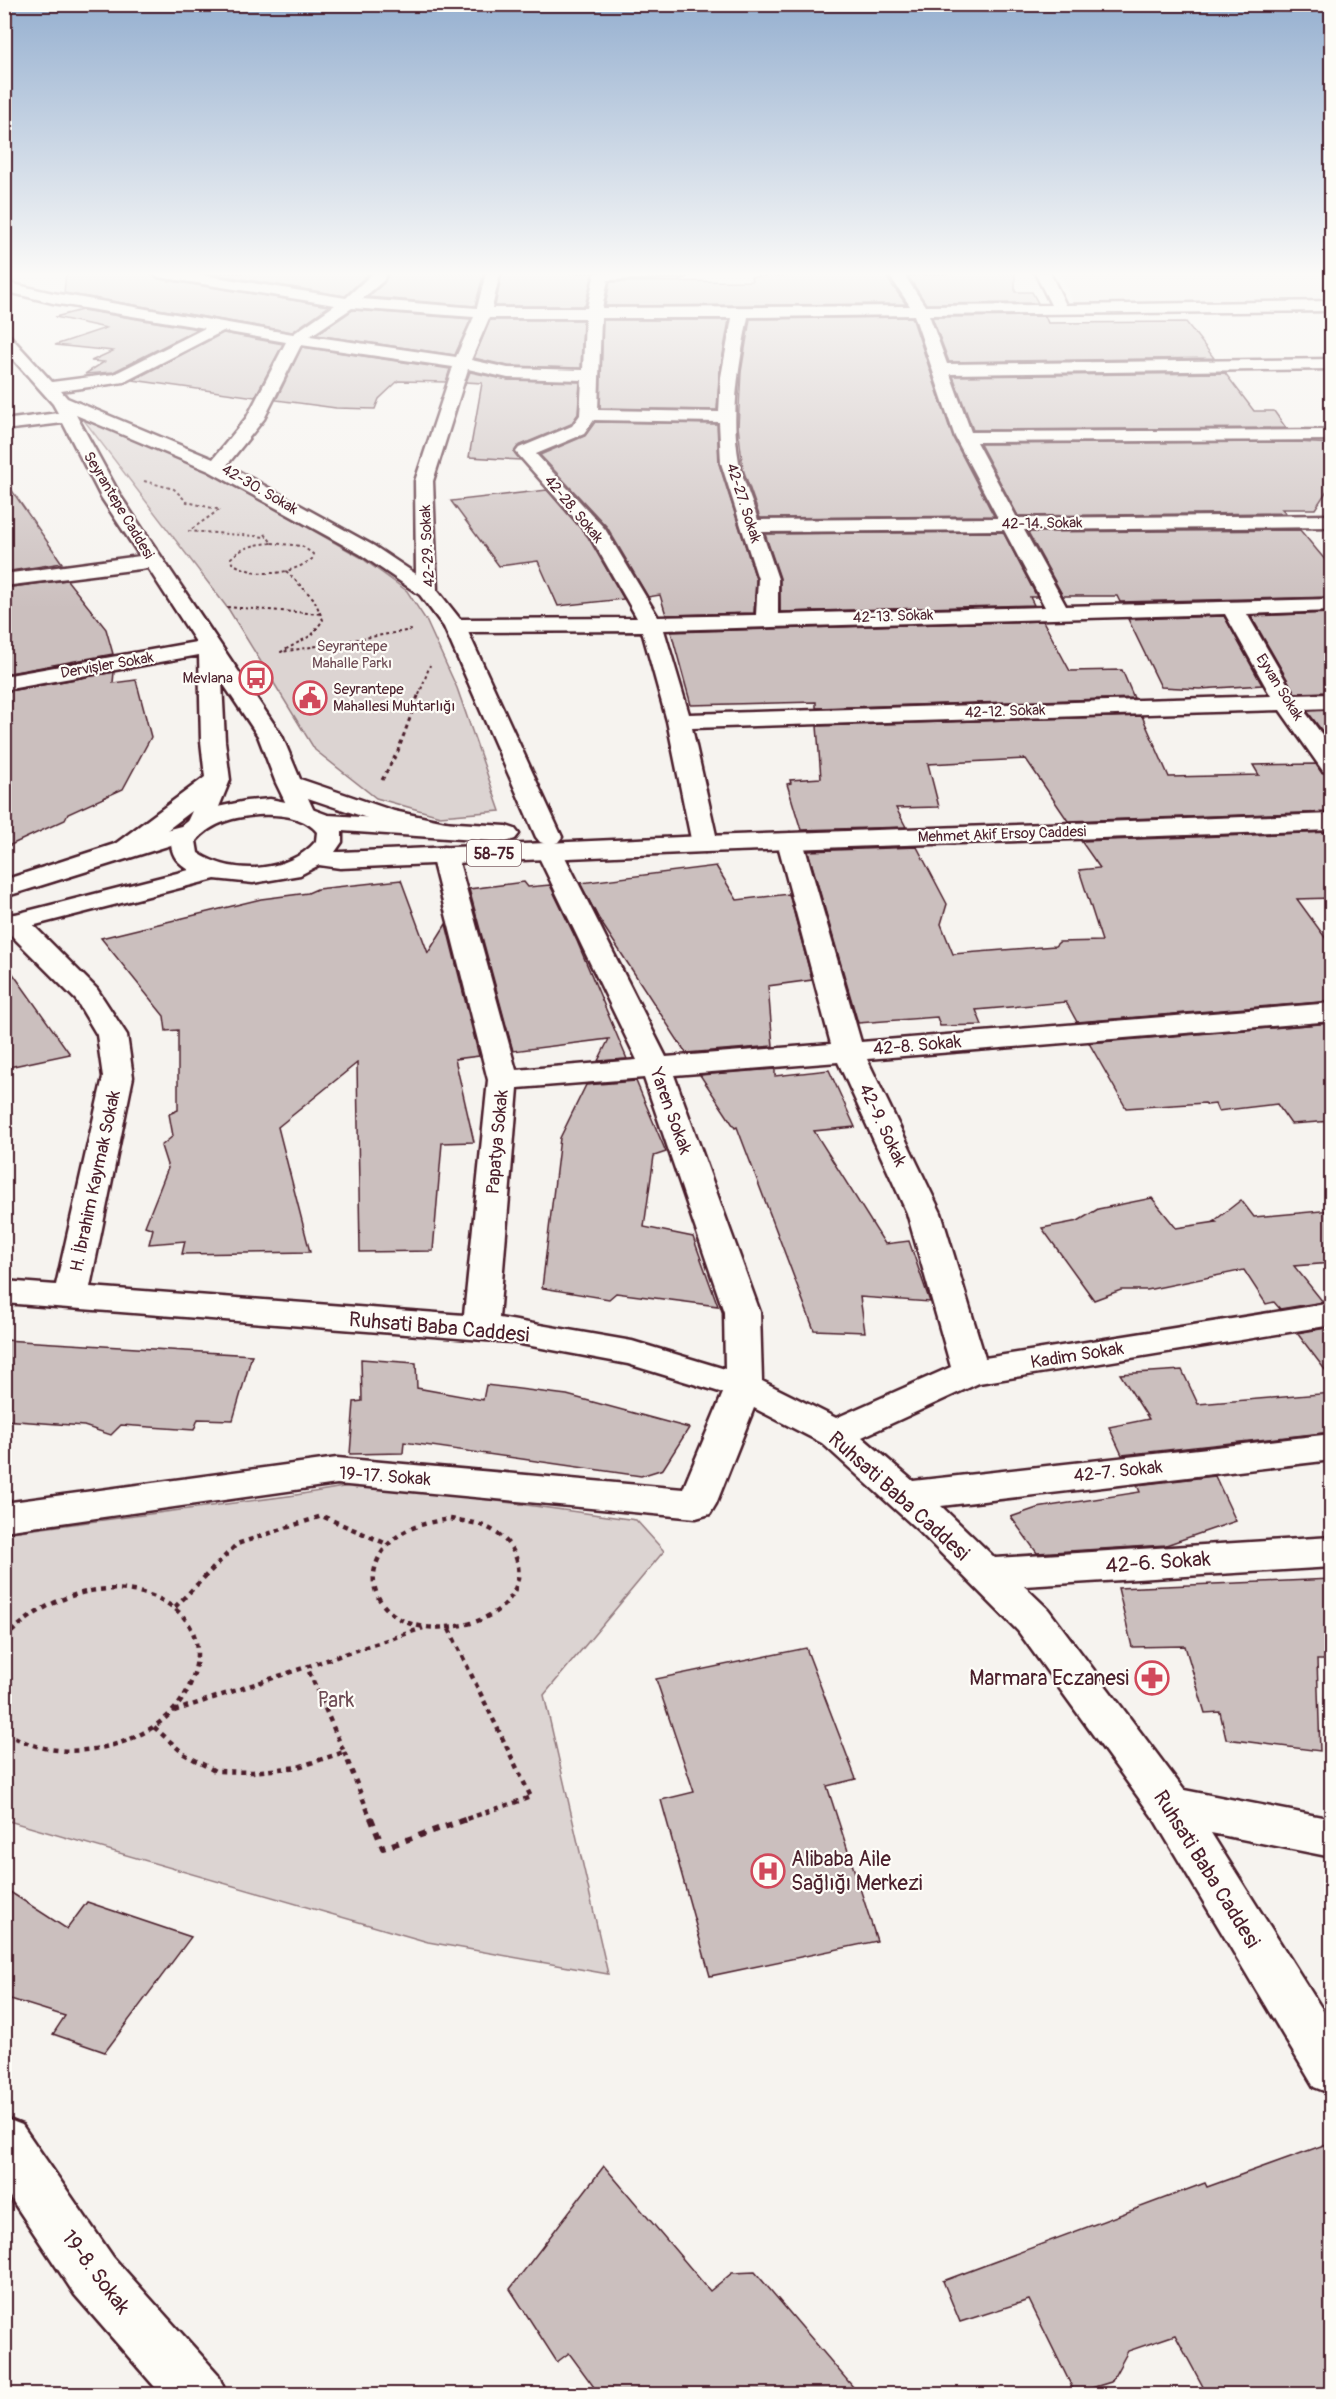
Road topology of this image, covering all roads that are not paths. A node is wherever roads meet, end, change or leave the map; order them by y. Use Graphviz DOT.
graph roads {
  1 [pos="46,385"];
  2 [pos="101,385"];
  3 [pos="273,385"];
  4 [pos="455,385"];
  5 [pos="590,385"];
  6 [pos="729,385"];
  7 [pos="947,385"];
  8 [pos="60,402"];
  9 [pos="589,415"];
  10 [pos="728,417"];
  11 [pos="4,425"];
  12 [pos="1332,435"];
  13 [pos="964,437"];
  14 [pos="216,467"];
  15 [pos="1332,520"];
  16 [pos="1013,524"];
  17 [pos="752,526"];
  18 [pos="152,561"];
  19 [pos="4,580"];
  20 [pos="427,591"];
  21 [pos="1332,605"];
  22 [pos="1232,607"];
  23 [pos="1058,611"];
  24 [pos="767,620"];
  25 [pos="651,624"];
  26 [pos="454,626"];
  27 [pos="210,646"];
  28 [pos="4,683"];
  29 [pos="1332,701"];
  30 [pos="1286,702"];
  31 [pos="680,721"];
  32 [pos="1332,766"];
  33 [pos="218,780"];
  34 [pos="288,783"];
  35 [pos="312,817"];
  36 [pos="1332,822"];
  37 [pos="194,828"];
  38 [pos="790,841"];
  39 [pos="449,843"];
  40 [pos="549,844"];
  41 [pos="705,844"];
  42 [pos="124,850"];
  43 [pos="315,857"];
  44 [pos="213,872"];
  45 [pos="4,890"];
  46 [pos="9,924"];
  47 [pos="1332,1012"];
  48 [pos="848,1050"];
  49 [pos="656,1067"];
  50 [pos="503,1080"];
  51 [pos="4,1292"];
  52 [pos="70,1298"];
  53 [pos="1332,1314"];
  54 [pos="480,1328"];
  55 [pos="971,1372"];
  56 [pos="744,1387"];
  57 [pos="835,1434"];
  58 [pos="1332,1447"];
  59 [pos="904,1496"];
  60 [pos="4,1517"];
  61 [pos="1332,1552"];
  62 [pos="984,1573"];
  63 [pos="1170,1806"];
  64 [pos="1332,1838"];
  65 [pos="1332,2071"];
  66 [pos="4,2142"];
  67 [pos="198,2394"];
  1 -- 8 [label="street, Seyrantepe Caddesi"];
  2 -- 8 [label="street"];
  3 -- 14 [label="street, 42-30. Sokak"];
  4 -- 20 [label="street, 42-29. Sokak"];
  5 -- 9 [label="street"];
  6 -- 10 [label="street, 42-27. Sokak"];
  7 -- 13 [label="street"];
  8 -- 11 [label="street"];
  8 -- 14 [label="street"];
  8 -- 18 [label="street, Seyrantepe Caddesi"];
  9 -- 10 [label="street"];
  9 -- 25 [label="street, 42-28. Sokak"];
  10 -- 17 [label="street, 42-27. Sokak"];
  12 -- 13 [label="street"];
  13 -- 16 [label="street"];
  14 -- 20 [label="street, 42-30. Sokak"];
  15 -- 16 [label="street, 42-14. Sokak"];
  16 -- 17 [label="street, 42-14. Sokak"];
  16 -- 23 [label="street"];
  17 -- 24 [label="street, 42-27. Sokak"];
  18 -- 19 [label="street"];
  18 -- 27 [label="street, Seyrantepe Caddesi"];
  20 -- 26 [label="street, 42-29. Sokak"];
  21 -- 22 [label="street, 42-13. Sokak"];
  22 -- 23 [label="street, 42-13. Sokak"];
  22 -- 30 [label="street, Eyvan Sokak"];
  23 -- 24 [label="street, 42-13. Sokak"];
  24 -- 25 [label="street, 42-13. Sokak"];
  25 -- 26 [label="street, 42-13. Sokak"];
  25 -- 31 [label="street, 42-28. Sokak"];
  26 -- 40 [label="street, 42-29. Sokak"];
  27 -- 28 [label="street, Dervişler Sokak"];
  27 -- 33 [label="street"];
  27 -- 34 [label="street, Seyrantepe Caddesi"];
  29 -- 30 [label="street, 42-12. Sokak"];
  30 -- 31 [label="street, 42-12. Sokak"];
  30 -- 32 [label="street, Eyvan Sokak"];
  31 -- 41 [label="street, 42-28. Sokak"];
  33 -- 37 [label="street"];
  33 -- 42 [label="street"];
  34 -- 35 [label="street, Seyrantepe Caddesi"];
  34 -- 39 [label="street"];
  35 -- 37 [label="street, Mehmet Akif Ersoy Caddesi"];
  35 -- 39 [label="street, Mehmet Akif Ersoy Caddesi"];
  35 -- 43 [label="street"];
  36 -- 38 [label="street, Mehmet Akif Ersoy Caddesi"];
  37 -- 42 [label="street"];
  37 -- 44 [label="street"];
  38 -- 41 [label="street, Mehmet Akif Ersoy Caddesi"];
  38 -- 48 [label="street, 42-9. Sokak"];
  39 -- 40 [label="street, Mehmet Akif Ersoy Caddesi / 58-75"];
  39 -- 43 [label="street, Mehmet Akif Ersoy Caddesi / 58-75"];
  39 -- 50 [label="street, Papatya Sokak"];
  40 -- 41 [label="street, Mehmet Akif Ersoy Caddesi / 58-75"];
  40 -- 49 [label="street, Yaren Sokak"];
  42 -- 45 [label="street"];
  43 -- 44 [label="street"];
  44 -- 46 [label="street"];
  46 -- 52 [label="street, H. İbrahim Kaymak Sokak"];
  47 -- 48 [label="street, 42-8. Sokak"];
  48 -- 49 [label="street, 42-8. Sokak"];
  48 -- 55 [label="street, 42-9. Sokak"];
  49 -- 50 [label="street, 42-8. Sokak"];
  49 -- 56 [label="street, Yaren Sokak"];
  50 -- 54 [label="street, Papatya Sokak"];
  51 -- 52 [label="street, Ruhsati Baba Caddesi"];
  52 -- 54 [label="street, Ruhsati Baba Caddesi"];
  53 -- 55 [label="street, Kadim Sokak"];
  54 -- 56 [label="street, Ruhsati Baba Caddesi"];
  55 -- 57 [label="street, Kadim Sokak"];
  56 -- 57 [label="street, Ruhsati Baba Caddesi"];
  56 -- 60 [label="street, 19-17. Sokak"];
  57 -- 59 [label="street, Ruhsati Baba Caddesi"];
  58 -- 59 [label="street, 42-7. Sokak"];
  59 -- 62 [label="street, Ruhsati Baba Caddesi"];
  61 -- 62 [label="street, 42-6. Sokak"];
  62 -- 63 [label="street, Ruhsati Baba Caddesi"];
  63 -- 64 [label="street"];
  63 -- 65 [label="street, Ruhsati Baba Caddesi"];
  66 -- 67 [label="street, 19-8. Sokak"];
}
